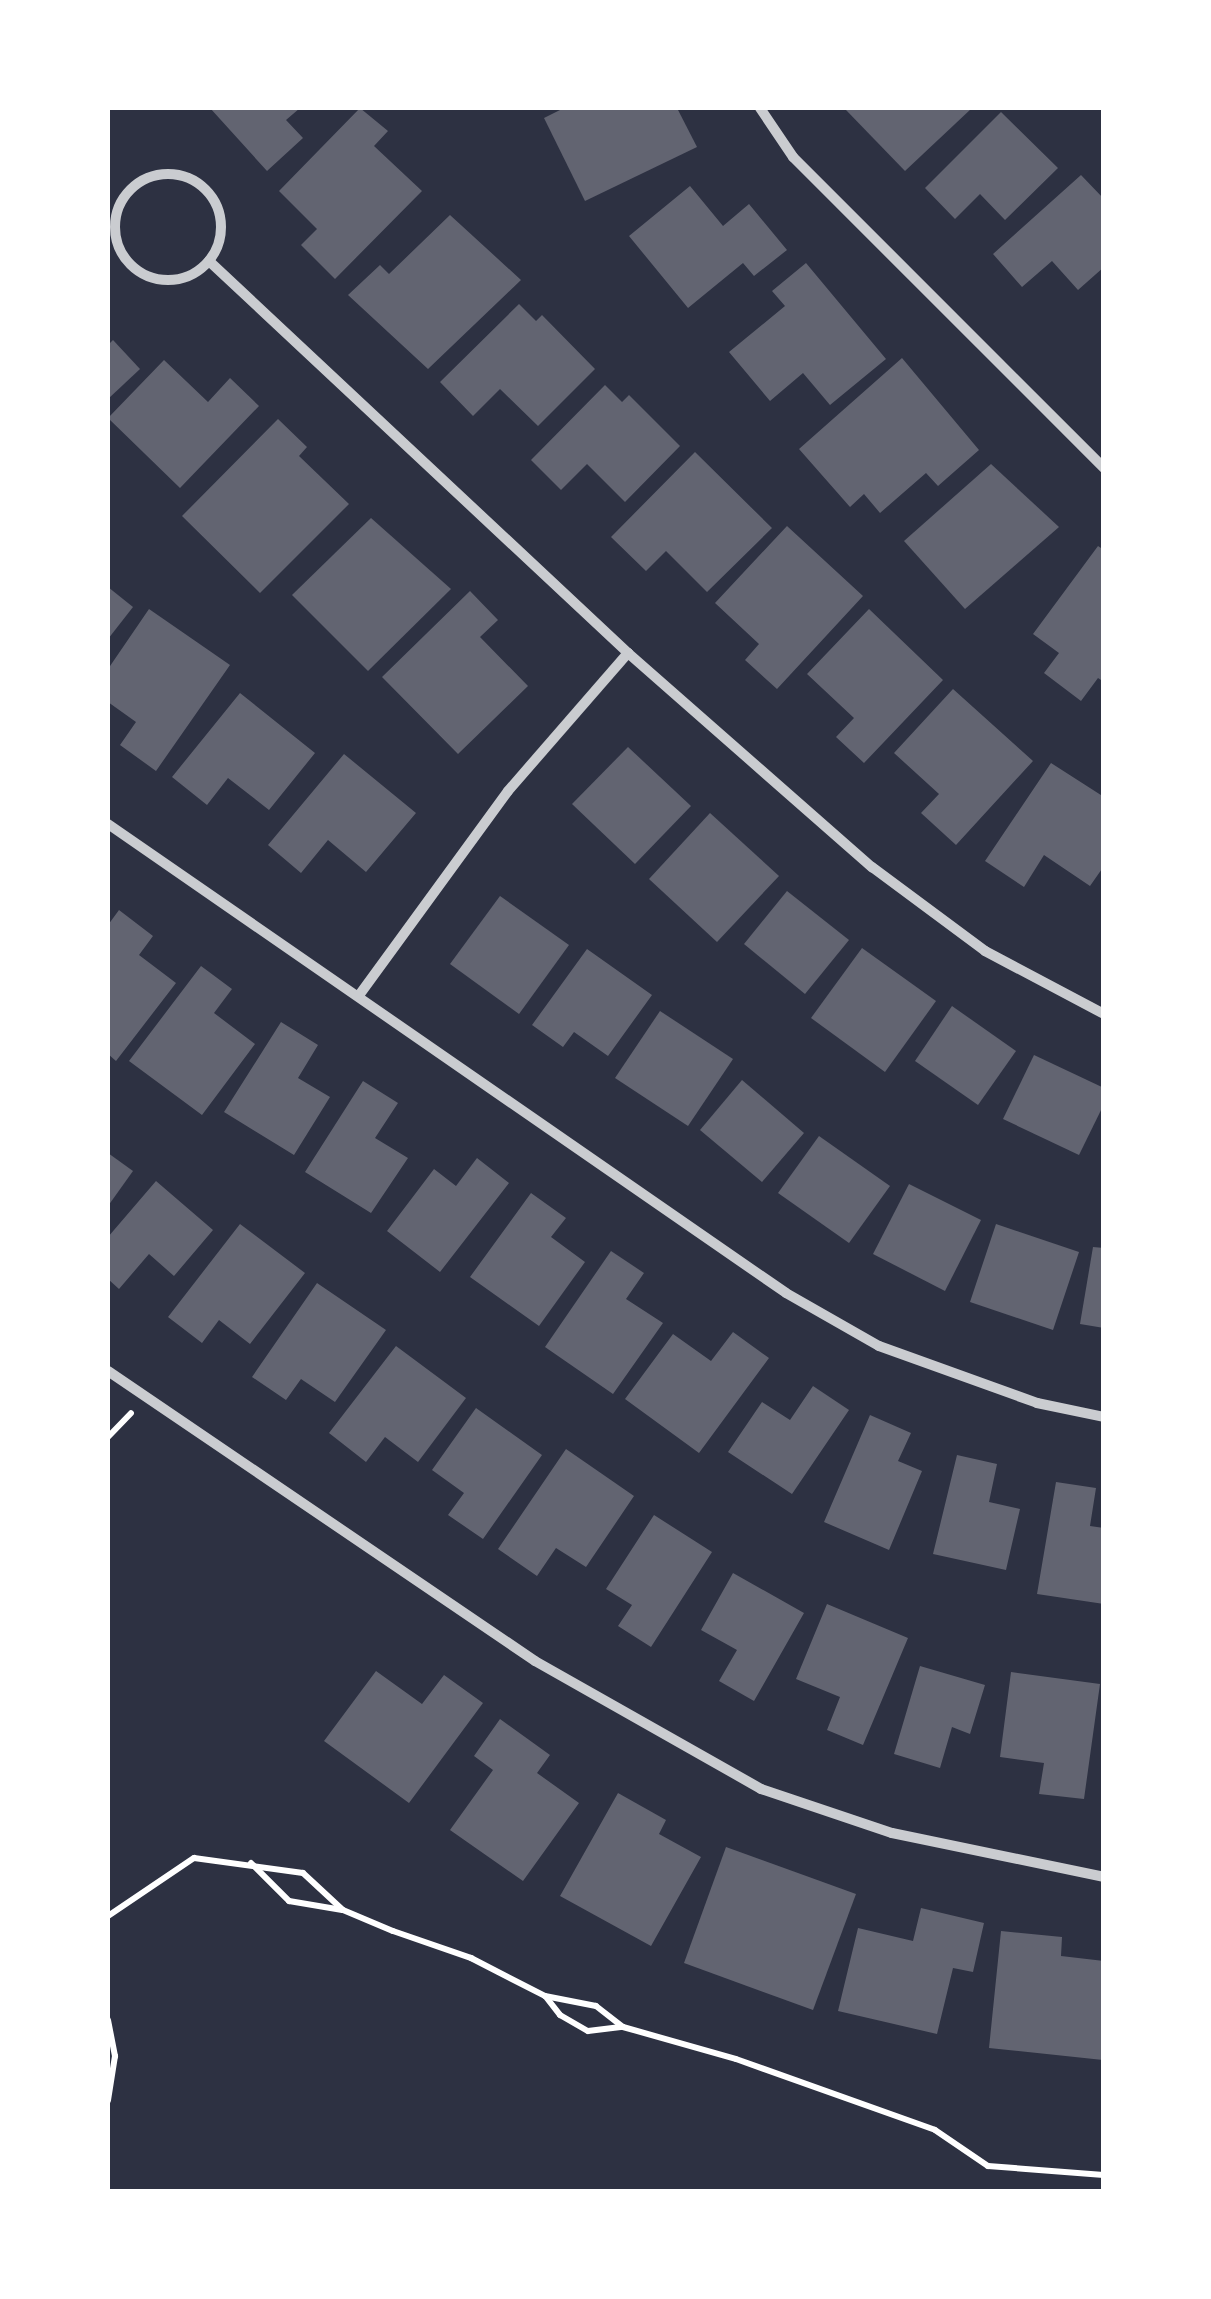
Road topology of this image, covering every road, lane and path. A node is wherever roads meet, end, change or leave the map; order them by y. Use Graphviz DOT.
graph roads {
  1 [pos="760,108"];
  2 [pos="209,261"];
  3 [pos="1104,468"];
  4 [pos="628,653"];
  5 [pos="108,824"];
  6 [pos="360,994"];
  7 [pos="1104,1014"];
  8 [pos="108,1371"];
  9 [pos="144,1396"];
  10 [pos="1104,1417"];
  11 [pos="108,1436"];
  12 [pos="250,1862"];
  13 [pos="1104,1878"];
  14 [pos="343,1910"];
  15 [pos="108,1916"];
  16 [pos="545,1996"];
  17 [pos="108,2020"];
  18 [pos="624,2027"];
  19 [pos="108,2100"];
  20 [pos="1104,2175"];
  1 -- 3 [label="street"];
  2 -- 2 [label="street"];
  2 -- 4 [label="street"];
  4 -- 6 [label="street"];
  4 -- 7 [label="street"];
  5 -- 6 [label="street"];
  6 -- 10 [label="street"];
  8 -- 9 [label="street"];
  9 -- 11 [label="path"];
  9 -- 13 [label="street"];
  12 -- 14 [label="path"];
  12 -- 14 [label="path"];
  12 -- 15 [label="path"];
  14 -- 16 [label="path"];
  16 -- 18 [label="path"];
  16 -- 18 [label="path"];
  17 -- 19 [label="path"];
  18 -- 20 [label="path"];
}
